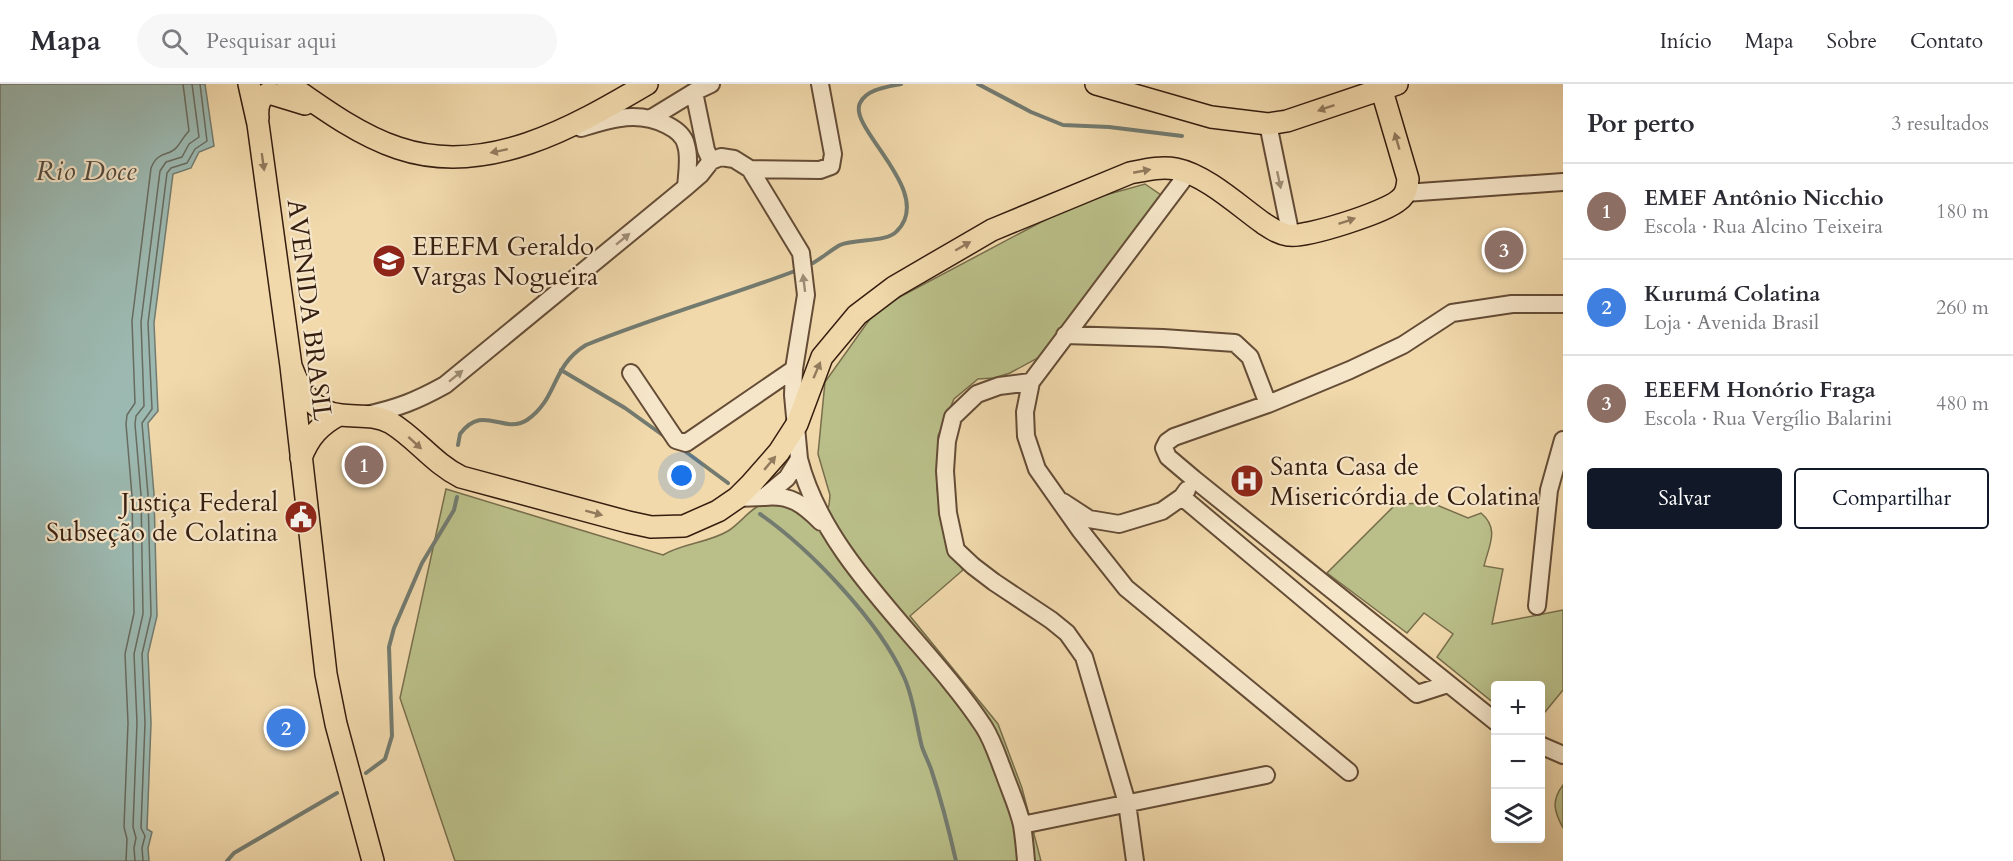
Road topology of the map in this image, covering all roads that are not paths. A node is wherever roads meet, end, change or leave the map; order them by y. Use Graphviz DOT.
graph roads {
  1 [pos="249,84"];
  2 [pos="288,84"];
  3 [pos="647,84"];
  4 [pos="711,84"];
  5 [pos="820,84"];
  6 [pos="1096,84"];
  7 [pos="1386,86"];
  8 [pos="694,92"];
  9 [pos="323,109"];
  10 [pos="653,117"];
  11 [pos="258,124"];
  12 [pos="1268,124"];
  13 [pos="537,141"];
  14 [pos="686,144"];
  15 [pos="708,155"];
  16 [pos="750,169"];
  17 [pos="1188,173"];
  18 [pos="1563,182"];
  19 [pos="686,187"];
  20 [pos="1405,194"];
  21 [pos="1291,236"];
  22 [pos="1563,304"];
  23 [pos="1065,335"];
  24 [pos="291,366"];
  25 [pos="794,369"];
  26 [pos="631,373"];
  27 [pos="1031,382"];
  28 [pos="1268,404"];
  29 [pos="339,415"];
  30 [pos="365,415"];
  31 [pos="797,424"];
  32 [pos="1563,440"];
  33 [pos="301,458"];
  34 [pos="799,459"];
  35 [pos="1194,479"];
  36 [pos="1055,496"];
  37 [pos="764,497"];
  38 [pos="1182,497"];
  39 [pos="736,498"];
  40 [pos="833,535"];
  41 [pos="1537,606"];
  42 [pos="1448,684"];
  43 [pos="1491,718"];
  44 [pos="1545,747"];
  45 [pos="1562,754"];
  46 [pos="1349,772"];
  47 [pos="1266,775"];
  48 [pos="1127,803"];
  49 [pos="1022,825"];
  50 [pos="373,861"];
  51 [pos="1026,861"];
  52 [pos="1135,861"];
  1 -- 11 [label="main road, AVENIDA BRASIL"];
  2 -- 9 [label="main road"];
  3 -- 13 [label="main road"];
  4 -- 8 [label="street"];
  5 -- 16 [label="street"];
  6 -- 12 [label="main road"];
  7 -- 12 [label="main road, one-way"];
  20 -- 7 [label="main road, one-way"];
  8 -- 10 [label="street"];
  8 -- 15 [label="street"];
  9 -- 11 [label="main road"];
  13 -- 9 [label="main road, one-way"];
  10 -- 13 [label="street"];
  10 -- 14 [label="street"];
  11 -- 24 [label="main road, AVENIDA BRASIL, one-way"];
  12 -- 21 [label="street, one-way"];
  14 -- 15 [label="street"];
  14 -- 19 [label="street"];
  15 -- 16 [label="street"];
  15 -- 19 [label="street"];
  25 -- 16 [label="street, one-way"];
  17 -- 21 [label="main road"];
  17 -- 23 [label="street"];
  31 -- 17 [label="main road, one-way"];
  18 -- 20 [label="street"];
  30 -- 19 [label="street, one-way"];
  21 -- 20 [label="main road, one-way"];
  22 -- 28 [label="street"];
  23 -- 27 [label="street"];
  23 -- 28 [label="street"];
  24 -- 29 [label="main road"];
  24 -- 33 [label="main road, AVENIDA BRASIL"];
  25 -- 26 [label="street"];
  25 -- 31 [label="street"];
  27 -- 36 [label="street"];
  27 -- 48 [label="street"];
  28 -- 35 [label="street"];
  29 -- 30 [label="main road"];
  29 -- 33 [label="main road"];
  30 -- 39 [label="main road, one-way"];
  31 -- 34 [label="street"];
  39 -- 31 [label="main road, one-way"];
  32 -- 41 [label="street"];
  33 -- 50 [label="main road, AVENIDA BRASIL"];
  34 -- 37 [label="street"];
  34 -- 40 [label="street"];
  35 -- 38 [label="street"];
  35 -- 42 [label="street"];
  36 -- 38 [label="street"];
  36 -- 46 [label="street"];
  37 -- 39 [label="street"];
  37 -- 40 [label="street"];
  38 -- 42 [label="street"];
  40 -- 49 [label="street"];
  42 -- 43 [label="street"];
  44 -- 45 [label="street"];
  47 -- 48 [label="street"];
  48 -- 49 [label="street"];
  48 -- 52 [label="street"];
  49 -- 51 [label="street"];
}
